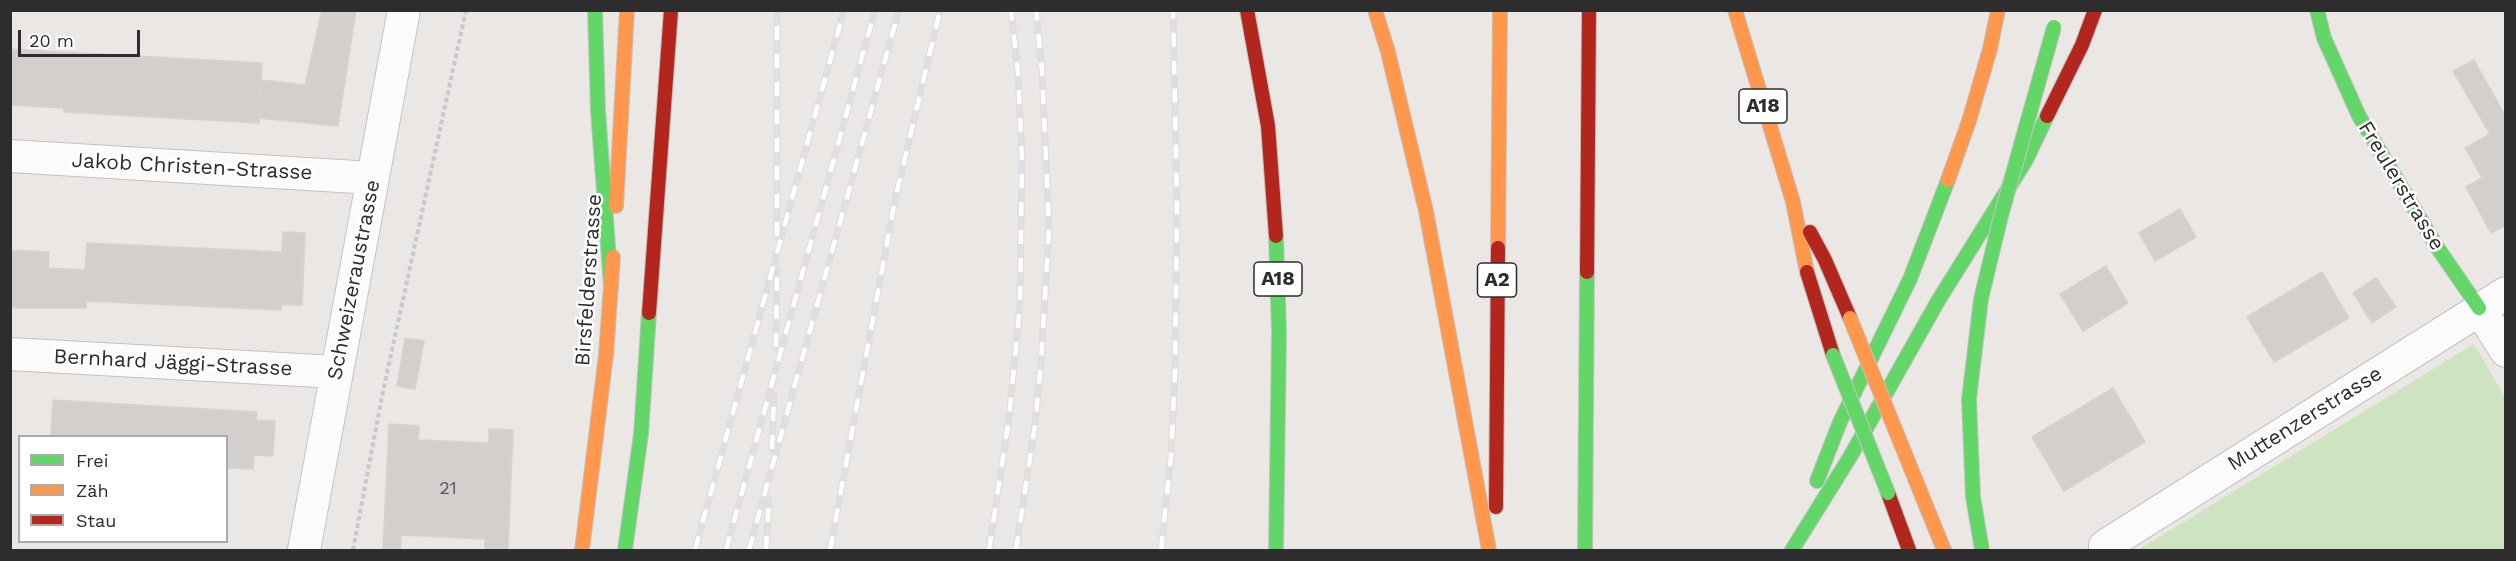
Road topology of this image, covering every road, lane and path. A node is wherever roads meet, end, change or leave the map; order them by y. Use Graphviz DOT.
graph roads {
  1 [pos="404,10"];
  2 [pos="466,10"];
  3 [pos="595,10"];
  4 [pos="627,10"];
  5 [pos="671,10"];
  6 [pos="1246,10"];
  7 [pos="1257,10"];
  8 [pos="1375,10"];
  9 [pos="1500,10"];
  10 [pos="1589,10"];
  11 [pos="1735,10"];
  12 [pos="1998,10"];
  13 [pos="2058,10"];
  14 [pos="2095,10"];
  15 [pos="2317,10"];
  16 [pos="1252,30"];
  17 [pos="10,156"];
  18 [pos="373,178"];
  19 [pos="1793,202"];
  20 [pos="611,286"];
  21 [pos="2492,301"];
  22 [pos="2505,351"];
  23 [pos="10,354"];
  24 [pos="336,372"];
  25 [pos="2106,548"];
  26 [pos="304,550"];
  27 [pos="353,550"];
  28 [pos="582,550"];
  29 [pos="625,550"];
  30 [pos="1276,550"];
  31 [pos="1489,550"];
  32 [pos="1495,550"];
  33 [pos="1585,550"];
  34 [pos="1792,550"];
  35 [pos="1909,550"];
  36 [pos="1944,550"];
  37 [pos="1982,550"];
  1 -- 18 [label="street, Schweizeraustrasse"];
  2 -- 27 [label="path"];
  3 -- 20 [label="main road"];
  4 -- 20 [label="main road, Birsfelderstrasse"];
  5 -- 29 [label="main road"];
  6 -- 16 [label="main road, A18"];
  7 -- 16 [label="main road, A18"];
  8 -- 31 [label="main road"];
  9 -- 32 [label="main road, A2"];
  10 -- 33 [label="main road"];
  11 -- 19 [label="main road, A18"];
  12 -- 34 [label="main road"];
  13 -- 37 [label="main road, bridge"];
  14 -- 34 [label="main road"];
  15 -- 21 [label="main road, Freulerstrasse"];
  16 -- 30 [label="main road, A18"];
  17 -- 18 [label="street, Jakob Christen-Strasse"];
  18 -- 24 [label="street, Schweizeraustrasse"];
  19 -- 35 [label="main road, A18, bridge"];
  19 -- 36 [label="main road, bridge"];
  20 -- 28 [label="main road, Birsfelderstrasse"];
  21 -- 22 [label="street, Freulerstrasse"];
  21 -- 25 [label="street, Muttenzerstrasse"];
  23 -- 24 [label="street, Bernhard Jäggi-Strasse"];
  24 -- 26 [label="street, Schweizeraustrasse"];
}
